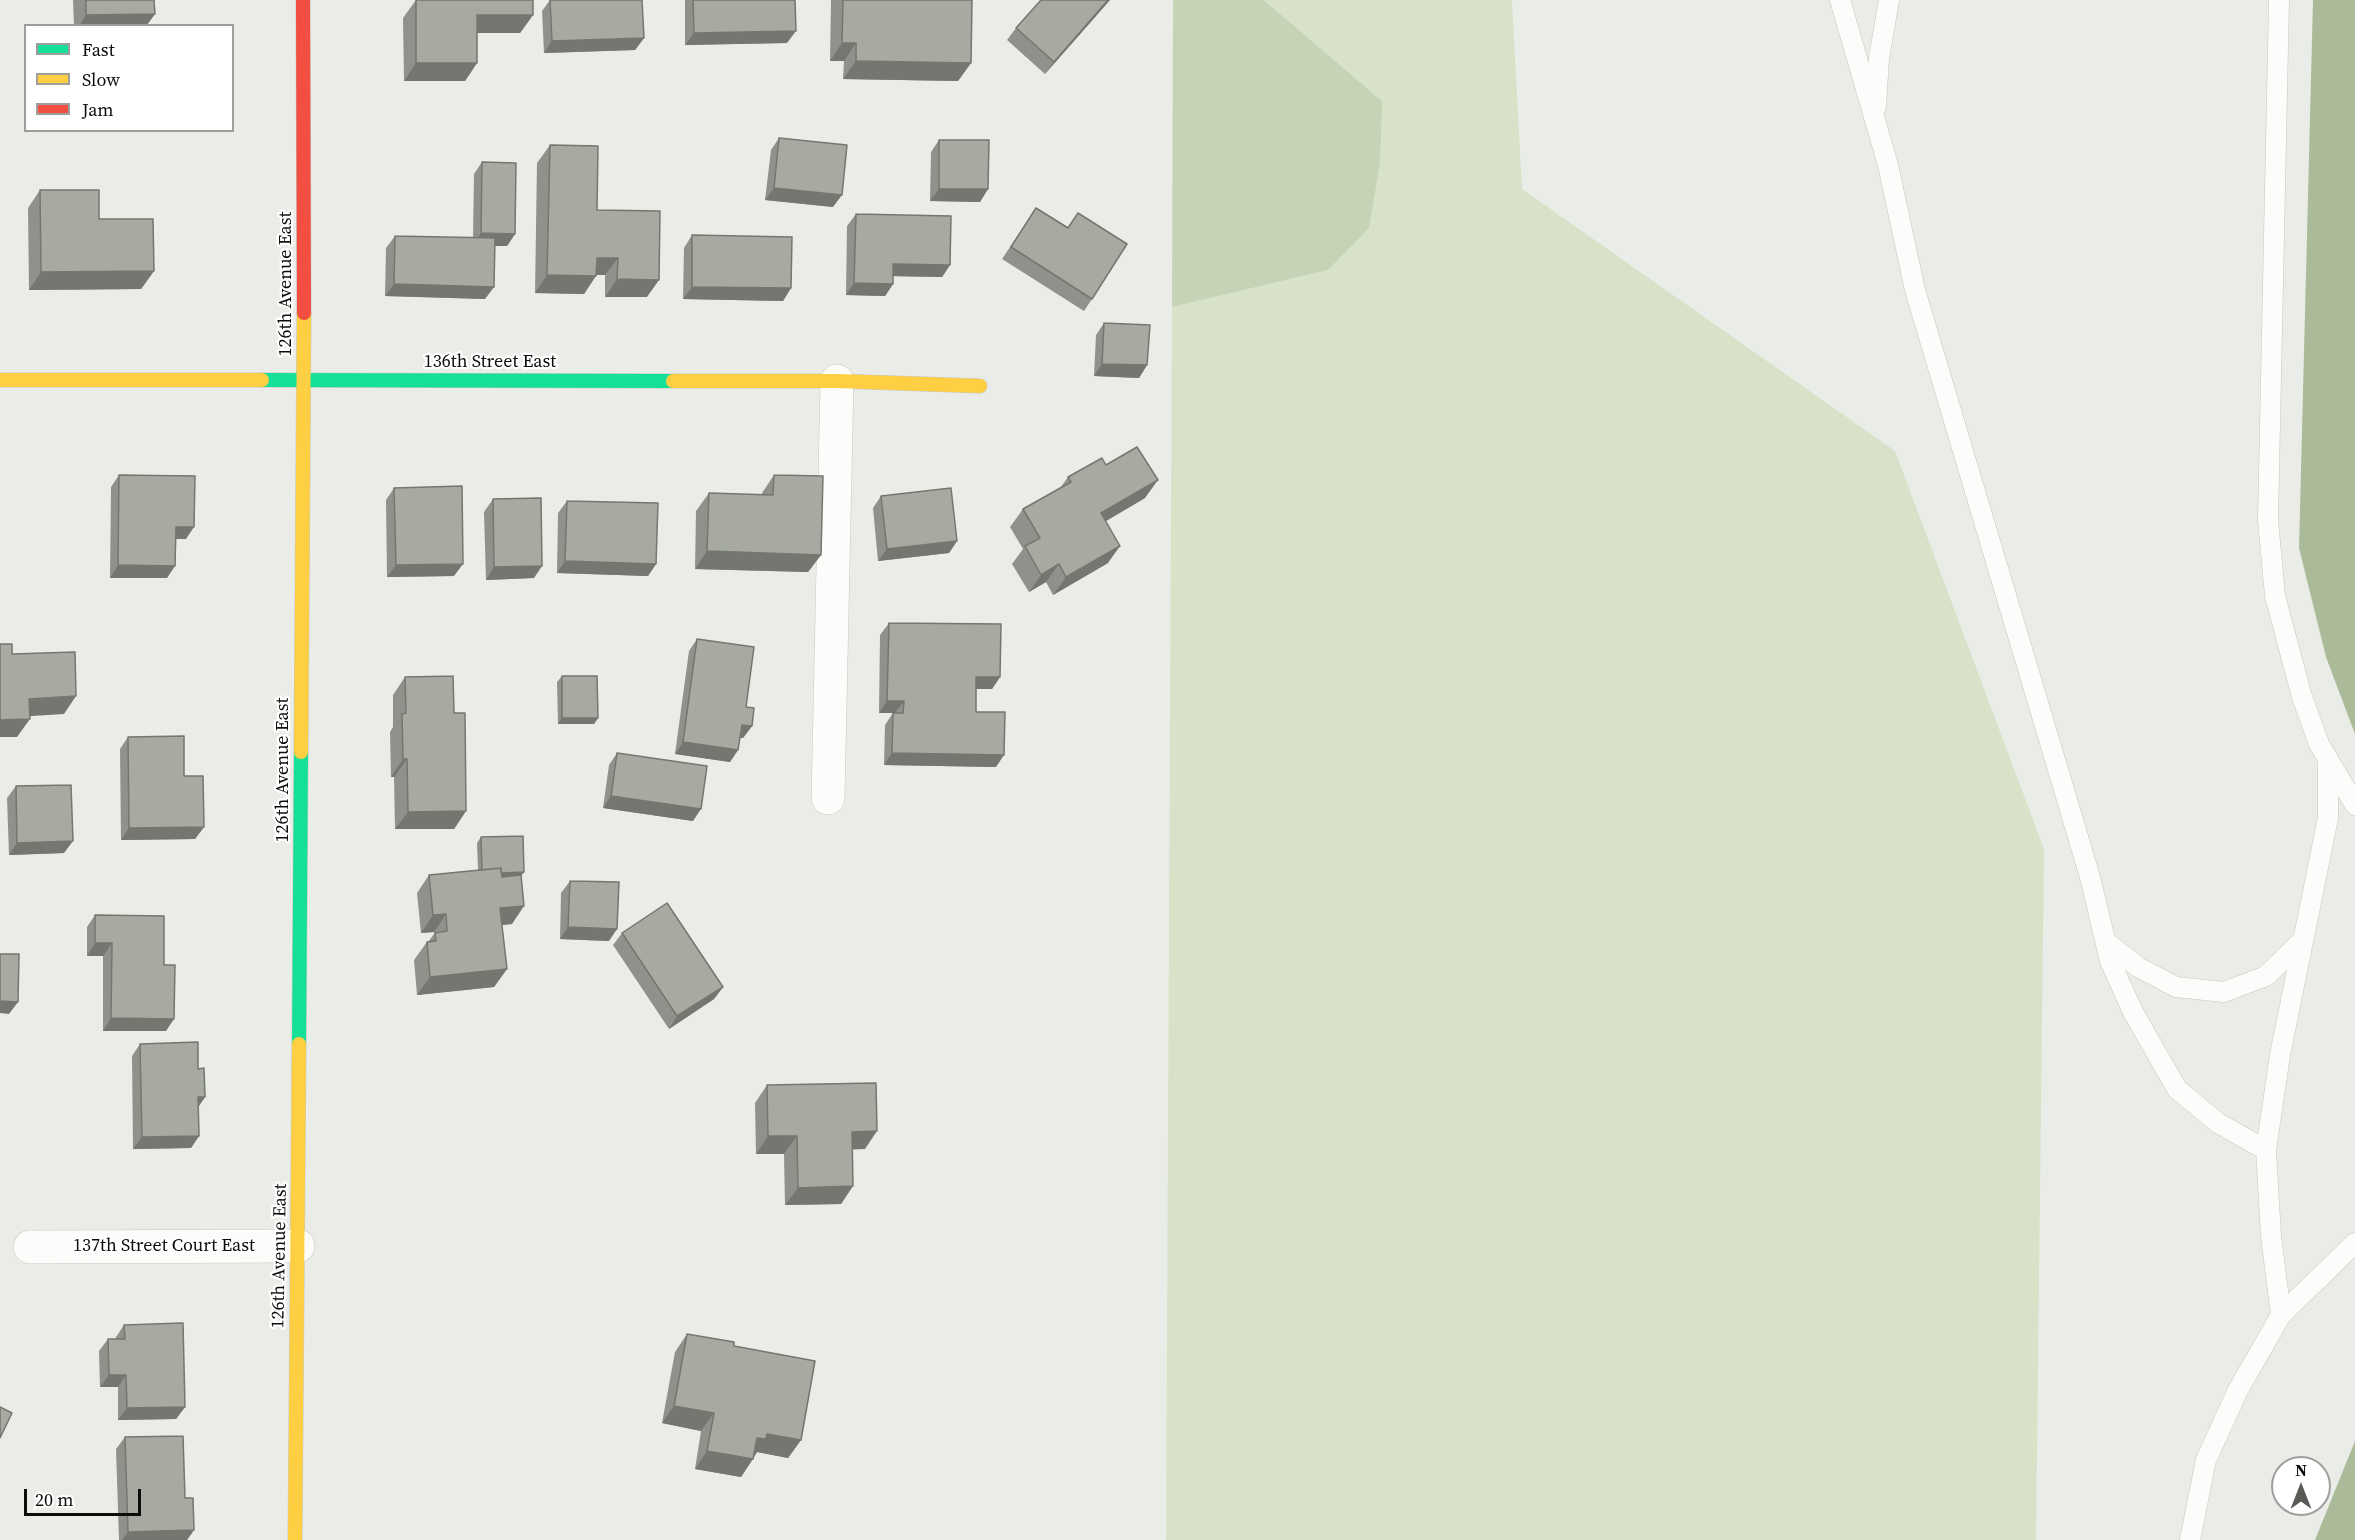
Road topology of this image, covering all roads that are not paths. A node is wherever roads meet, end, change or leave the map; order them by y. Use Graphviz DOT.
graph roads {
  1 [pos="303,0"];
  2 [pos="1840,0"];
  3 [pos="1889,0"];
  4 [pos="2279,0"];
  5 [pos="1875,122"];
  6 [pos="304,379"];
  7 [pos="0,380"];
  8 [pos="837,381"];
  9 [pos="980,386"];
  10 [pos="2328,759"];
  11 [pos="828,798"];
  12 [pos="2355,805"];
  13 [pos="2303,940"];
  14 [pos="2106,942"];
  15 [pos="2266,1150"];
  16 [pos="2355,1243"];
  17 [pos="298,1246"];
  18 [pos="30,1247"];
  19 [pos="2281,1315"];
  20 [pos="295,1540"];
  21 [pos="2190,1540"];
  1 -- 6 [label="street, 126th Avenue East"];
  2 -- 5 [label="lane"];
  3 -- 5 [label="lane"];
  4 -- 10 [label="lane"];
  5 -- 14 [label="lane"];
  6 -- 7 [label="street, 136th Street East"];
  6 -- 8 [label="street, 136th Street East"];
  6 -- 17 [label="street, 126th Avenue East"];
  8 -- 9 [label="street, 136th Street East"];
  8 -- 11 [label="street"];
  10 -- 12 [label="lane"];
  10 -- 13 [label="lane"];
  13 -- 14 [label="lane"];
  13 -- 15 [label="lane"];
  14 -- 15 [label="lane"];
  15 -- 19 [label="lane"];
  16 -- 19 [label="lane"];
  17 -- 18 [label="street, 137th Street Court East"];
  17 -- 20 [label="street, 126th Avenue East"];
  19 -- 21 [label="lane"];
}
